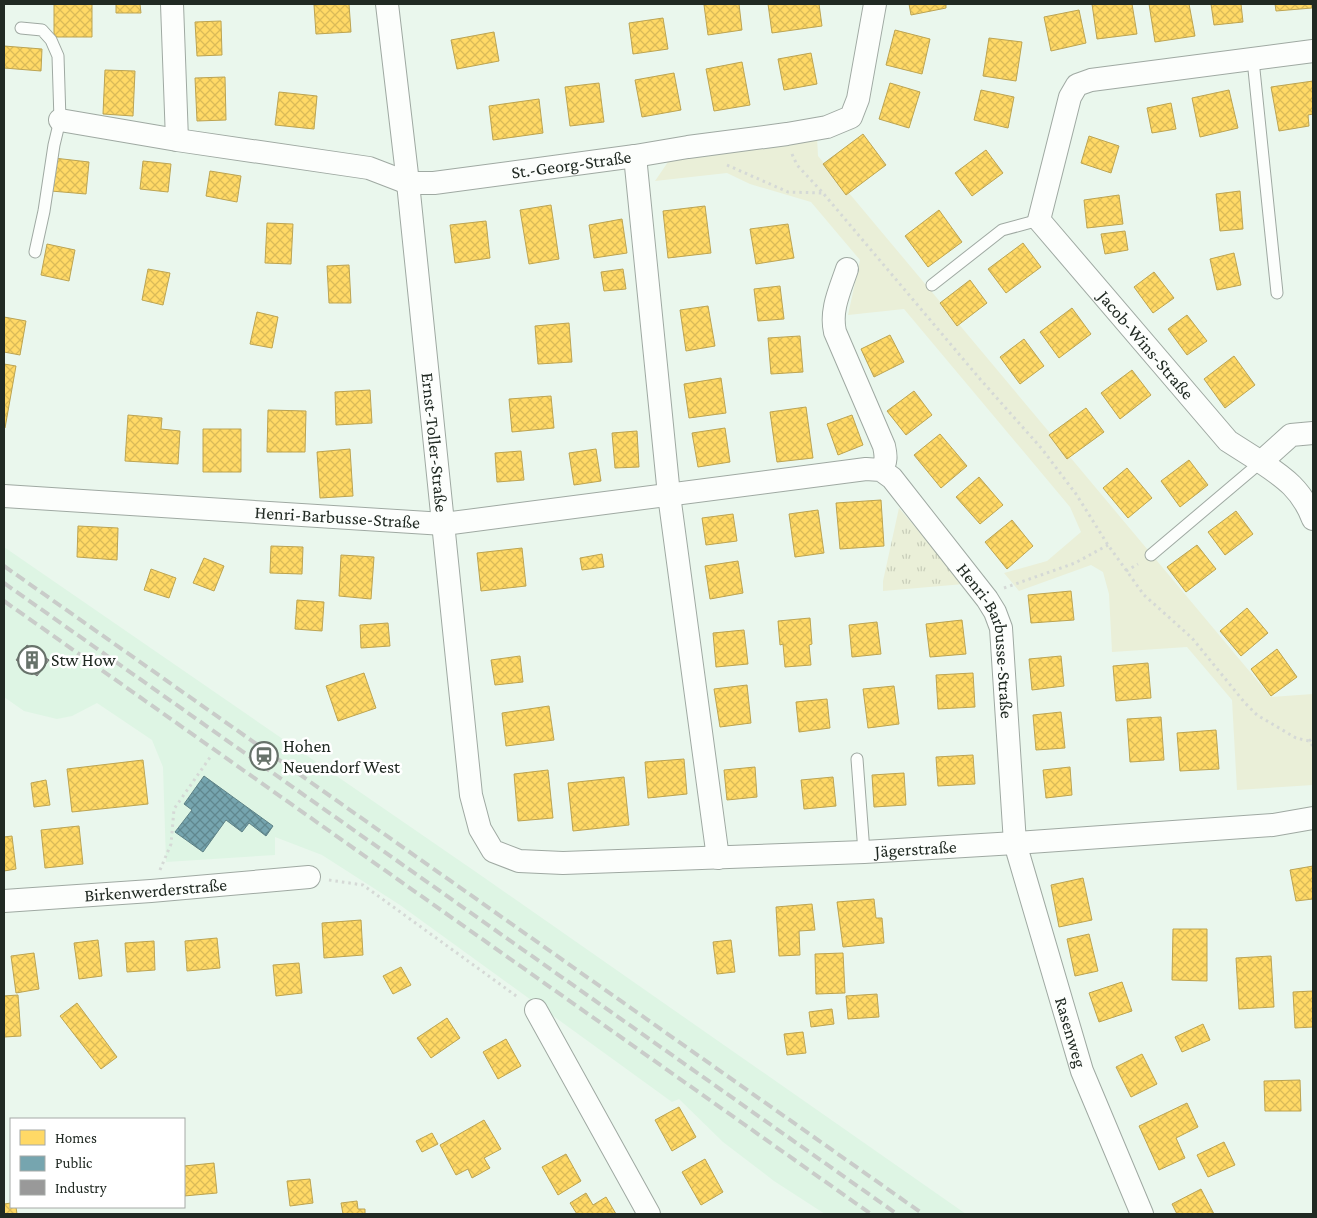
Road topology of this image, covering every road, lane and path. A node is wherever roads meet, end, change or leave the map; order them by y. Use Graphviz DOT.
graph roads {
  1 [pos="172,4"];
  2 [pos="387,4"];
  3 [pos="875,4"];
  4 [pos="21,28"];
  5 [pos="1313,51"];
  6 [pos="1253,60"];
  7 [pos="60,120"];
  8 [pos="787,134"];
  9 [pos="177,140"];
  10 [pos="635,156"];
  11 [pos="725,164"];
  12 [pos="408,183"];
  13 [pos="823,193"];
  14 [pos="1039,220"];
  15 [pos="35,252"];
  16 [pos="847,269"];
  17 [pos="932,285"];
  18 [pos="1277,293"];
  19 [pos="1313,433"];
  20 [pos="1261,462"];
  21 [pos="881,470"];
  22 [pos="669,495"];
  23 [pos="4,496"];
  24 [pos="1313,519"];
  25 [pos="444,524"];
  26 [pos="1108,545"];
  27 [pos="1151,555"];
  28 [pos="986,599"];
  29 [pos="1313,738"];
  30 [pos="1309,741"];
  31 [pos="1313,746"];
  32 [pos="211,756"];
  33 [pos="857,759"];
  34 [pos="1313,818"];
  35 [pos="1015,843"];
  36 [pos="864,852"];
  37 [pos="718,858"];
  38 [pos="519,861"];
  39 [pos="309,877"];
  40 [pos="151,891"];
  41 [pos="4,901"];
  42 [pos="536,1010"];
  43 [pos="649,1214"];
  44 [pos="1142,1214"];
  1 -- 9 [label="street"];
  2 -- 12 [label="street, Ernst-Toller-Straße"];
  3 -- 8 [label="street, St.-Georg-Straße"];
  4 -- 7 [label="lane"];
  5 -- 6 [label="street"];
  6 -- 14 [label="street"];
  6 -- 18 [label="lane"];
  7 -- 9 [label="street, St.-Georg-Straße"];
  7 -- 15 [label="lane"];
  8 -- 10 [label="street, St.-Georg-Straße"];
  8 -- 13 [label="path"];
  9 -- 12 [label="street, St.-Georg-Straße"];
  10 -- 12 [label="street, St.-Georg-Straße"];
  10 -- 22 [label="street"];
  11 -- 13 [label="path"];
  12 -- 25 [label="street, Ernst-Toller-Straße"];
  13 -- 26 [label="path"];
  14 -- 17 [label="lane"];
  14 -- 20 [label="street, Jacob-Wins-Straße"];
  16 -- 21 [label="street"];
  19 -- 20 [label="street"];
  20 -- 24 [label="street, Jacob-Wins-Straße"];
  20 -- 27 [label="lane"];
  21 -- 22 [label="street, Henri-Barbusse-Straße"];
  21 -- 28 [label="street, Henri-Barbusse-Straße"];
  22 -- 25 [label="street, Henri-Barbusse-Straße"];
  22 -- 37 [label="street"];
  23 -- 25 [label="street, Henri-Barbusse-Straße"];
  25 -- 38 [label="street, Ernst-Toller-Straße"];
  26 -- 28 [label="path"];
  26 -- 30 [label="path"];
  28 -- 35 [label="street, Henri-Barbusse-Straße"];
  29 -- 30 [label="path"];
  30 -- 31 [label="path"];
  32 -- 40 [label="path"];
  33 -- 36 [label="lane"];
  34 -- 35 [label="street, Jägerstraße"];
  35 -- 36 [label="street, Jägerstraße"];
  35 -- 44 [label="street, Rasenweg"];
  36 -- 37 [label="street, Jägerstraße"];
  37 -- 38 [label="street, Jägerstraße"];
  39 -- 40 [label="street, Birkenwerderstraße"];
  39 -- 42 [label="path"];
  40 -- 41 [label="street, Birkenwerderstraße"];
  42 -- 43 [label="street"];
}
